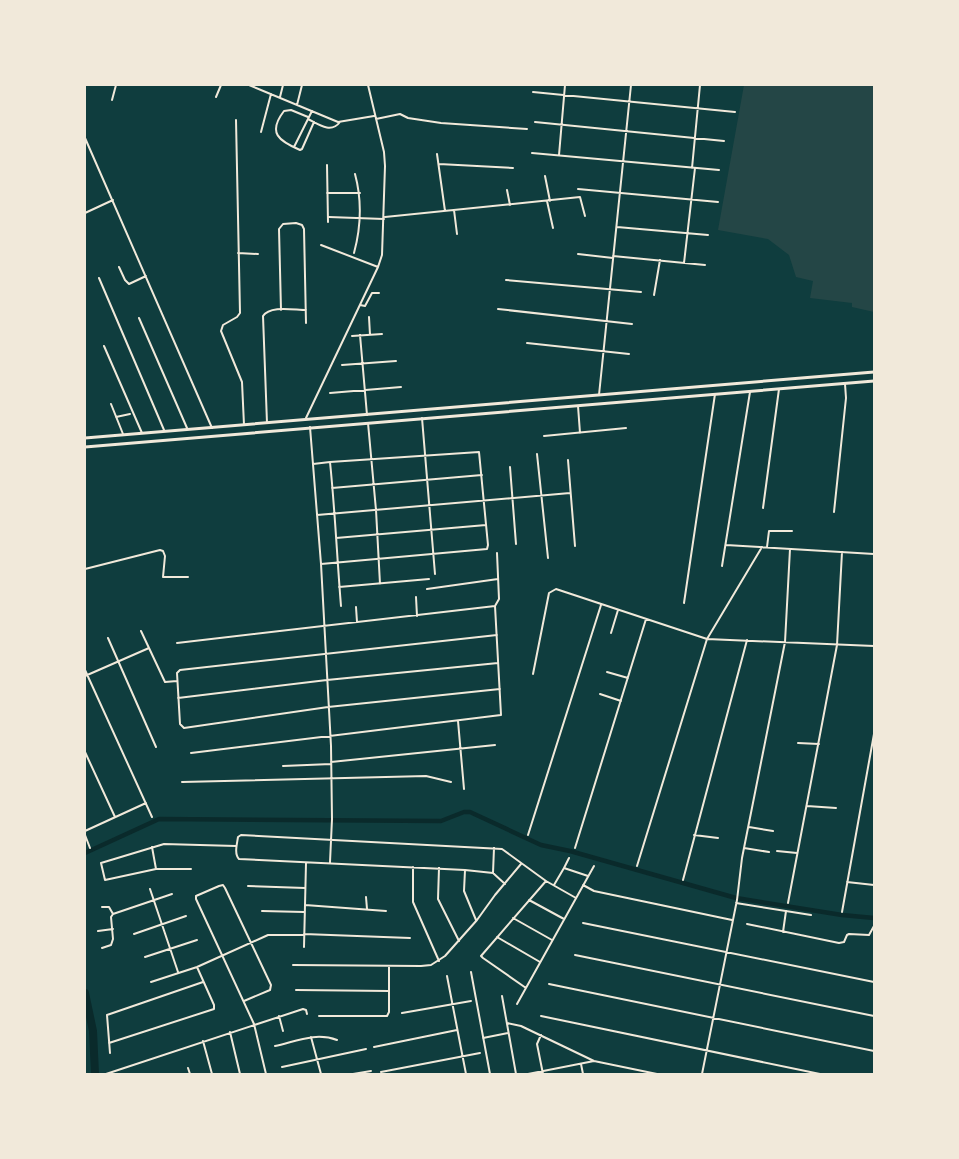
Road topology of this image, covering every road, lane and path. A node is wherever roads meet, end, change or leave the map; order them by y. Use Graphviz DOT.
graph roads {
  1 [pos="116,85"];
  2 [pos="221,85"];
  3 [pos="249,85"];
  4 [pos="283,85"];
  5 [pos="302,85"];
  6 [pos="368,85"];
  7 [pos="565,85"];
  8 [pos="631,85"];
  9 [pos="700,85"];
  10 [pos="255,86"];
  11 [pos="533,92"];
  12 [pos="271,94"];
  13 [pos="564,95"];
  14 [pos="216,97"];
  15 [pos="280,98"];
  16 [pos="112,100"];
  17 [pos="630,101"];
  18 [pos="297,105"];
  19 [pos="698,108"];
  20 [pos="312,111"];
  21 [pos="735,112"];
  22 [pos="376,117"];
  23 [pos="308,118"];
  24 [pos="236,120"];
  25 [pos="314,122"];
  26 [pos="340,122"];
  27 [pos="535,122"];
  28 [pos="561,125"];
  29 [pos="527,129"];
  30 [pos="261,132"];
  31 [pos="626,132"];
  32 [pos="85,138"];
  33 [pos="694,138"];
  34 [pos="724,142"];
  35 [pos="294,147"];
  36 [pos="532,153"];
  37 [pos="437,154"];
  38 [pos="559,156"];
  39 [pos="623,161"];
  40 [pos="438,164"];
  41 [pos="327,165"];
  42 [pos="513,168"];
  43 [pos="694,168"];
  44 [pos="719,170"];
  45 [pos="355,174"];
  46 [pos="546,176"];
  47 [pos="578,189"];
  48 [pos="507,190"];
  49 [pos="327,193"];
  50 [pos="360,193"];
  51 [pos="620,194"];
  52 [pos="113,200"];
  53 [pos="691,200"];
  54 [pos="548,201"];
  55 [pos="718,202"];
  56 [pos="510,205"];
  57 [pos="454,210"];
  58 [pos="445,211"];
  59 [pos="85,213"];
  60 [pos="585,216"];
  61 [pos="328,217"];
  62 [pos="359,218"];
  63 [pos="384,218"];
  64 [pos="328,222"];
  65 [pos="617,227"];
  66 [pos="553,228"];
  67 [pos="687,233"];
  68 [pos="457,234"];
  69 [pos="708,235"];
  70 [pos="321,245"];
  71 [pos="238,252"];
  72 [pos="354,253"];
  73 [pos="258,254"];
  74 [pos="578,254"];
  75 [pos="613,257"];
  76 [pos="660,260"];
  77 [pos="684,263"];
  78 [pos="705,265"];
  79 [pos="119,267"];
  80 [pos="378,267"];
  81 [pos="146,276"];
  82 [pos="99,278"];
  83 [pos="506,280"];
  84 [pos="610,289"];
  85 [pos="641,292"];
  86 [pos="379,293"];
  87 [pos="654,295"];
  88 [pos="360,305"];
  89 [pos="498,309"];
  90 [pos="281,310"];
  91 [pos="306,310"];
  92 [pos="369,317"];
  93 [pos="139,318"];
  94 [pos="607,321"];
  95 [pos="306,323"];
  96 [pos="632,324"];
  97 [pos="382,334"];
  98 [pos="370,335"];
  99 [pos="352,336"];
  100 [pos="360,336"];
  101 [pos="527,343"];
  102 [pos="104,346"];
  103 [pos="604,351"];
  104 [pos="629,354"];
  105 [pos="396,361"];
  106 [pos="362,364"];
  107 [pos="342,365"];
  108 [pos="874,372"];
  109 [pos="751,382"];
  110 [pos="874,382"];
  111 [pos="846,384"];
  112 [pos="401,387"];
  113 [pos="779,389"];
  114 [pos="365,390"];
  115 [pos="750,392"];
  116 [pos="330,393"];
  117 [pos="715,394"];
  118 [pos="599,395"];
  119 [pos="111,404"];
  120 [pos="578,406"];
  121 [pos="130,414"];
  122 [pos="367,415"];
  123 [pos="116,417"];
  124 [pos="422,418"];
  125 [pos="305,420"];
  126 [pos="268,423"];
  127 [pos="368,423"];
  128 [pos="244,425"];
  129 [pos="310,427"];
  130 [pos="212,428"];
  131 [pos="626,428"];
  132 [pos="188,430"];
  133 [pos="165,432"];
  134 [pos="580,433"];
  135 [pos="142,434"];
  136 [pos="123,435"];
  137 [pos="544,436"];
  138 [pos="85,438"];
  139 [pos="144,442"];
  140 [pos="85,447"];
  141 [pos="538,454"];
  142 [pos="425,455"];
  143 [pos="371,459"];
  144 [pos="568,460"];
  145 [pos="330,462"];
  146 [pos="313,464"];
  147 [pos="510,466"];
  148 [pos="482,475"];
  149 [pos="428,479"];
  150 [pos="374,484"];
  151 [pos="332,488"];
  152 [pos="570,493"];
  153 [pos="541,496"];
  154 [pos="513,498"];
  155 [pos="484,500"];
  156 [pos="430,505"];
  157 [pos="763,508"];
  158 [pos="376,510"];
  159 [pos="834,512"];
  160 [pos="335,514"];
  161 [pos="317,515"];
  162 [pos="486,526"];
  163 [pos="432,530"];
  164 [pos="792,531"];
  165 [pos="376,535"];
  166 [pos="335,538"];
  167 [pos="516,544"];
  168 [pos="726,544"];
  169 [pos="575,546"];
  170 [pos="762,547"];
  171 [pos="767,547"];
  172 [pos="790,549"];
  173 [pos="842,552"];
  174 [pos="497,553"];
  175 [pos="874,554"];
  176 [pos="433,555"];
  177 [pos="548,558"];
  178 [pos="378,560"];
  179 [pos="337,562"];
  180 [pos="321,564"];
  181 [pos="722,566"];
  182 [pos="85,569"];
  183 [pos="435,574"];
  184 [pos="188,576"];
  185 [pos="498,579"];
  186 [pos="429,580"];
  187 [pos="380,584"];
  188 [pos="339,587"];
  189 [pos="427,589"];
  190 [pos="416,597"];
  191 [pos="684,603"];
  192 [pos="601,605"];
  193 [pos="341,606"];
  194 [pos="495,606"];
  195 [pos="356,607"];
  196 [pos="618,610"];
  197 [pos="418,616"];
  198 [pos="646,620"];
  199 [pos="357,623"];
  200 [pos="324,627"];
  201 [pos="141,631"];
  202 [pos="610,633"];
  203 [pos="497,635"];
  204 [pos="108,638"];
  205 [pos="707,639"];
  206 [pos="747,640"];
  207 [pos="785,642"];
  208 [pos="177,643"];
  209 [pos="837,645"];
  210 [pos="874,646"];
  211 [pos="148,648"];
  212 [pos="325,654"];
  213 [pos="118,662"];
  214 [pos="498,663"];
  215 [pos="85,670"];
  216 [pos="607,672"];
  217 [pos="532,674"];
  218 [pos="86,676"];
  219 [pos="628,678"];
  220 [pos="327,680"];
  221 [pos="177,681"];
  222 [pos="500,689"];
  223 [pos="600,694"];
  224 [pos="177,698"];
  225 [pos="621,701"];
  226 [pos="328,707"];
  227 [pos="458,721"];
  228 [pos="874,734"];
  229 [pos="330,736"];
  230 [pos="798,742"];
  231 [pos="494,744"];
  232 [pos="819,744"];
  233 [pos="156,747"];
  234 [pos="461,748"];
  235 [pos="85,752"];
  236 [pos="191,753"];
  237 [pos="331,763"];
  238 [pos="283,766"];
  239 [pos="331,778"];
  240 [pos="182,782"];
  241 [pos="451,782"];
  242 [pos="464,789"];
  243 [pos="146,803"];
  244 [pos="807,806"];
  245 [pos="836,808"];
  246 [pos="115,817"];
  247 [pos="152,817"];
  248 [pos="749,827"];
  249 [pos="85,831"];
  250 [pos="774,831"];
  251 [pos="85,835"];
  252 [pos="528,835"];
  253 [pos="694,835"];
  254 [pos="718,838"];
  255 [pos="330,840"];
  256 [pos="236,846"];
  257 [pos="152,847"];
  258 [pos="90,848"];
  259 [pos="494,848"];
  260 [pos="574,848"];
  261 [pos="744,848"];
  262 [pos="777,851"];
  263 [pos="769,852"];
  264 [pos="798,853"];
  265 [pos="569,858"];
  266 [pos="330,862"];
  267 [pos="306,863"];
  268 [pos="521,864"];
  269 [pos="594,866"];
  270 [pos="637,866"];
  271 [pos="413,867"];
  272 [pos="156,868"];
  273 [pos="439,868"];
  274 [pos="564,868"];
  275 [pos="191,869"];
  276 [pos="465,870"];
  277 [pos="493,872"];
  278 [pos="588,876"];
  279 [pos="683,880"];
  280 [pos="546,881"];
  281 [pos="847,882"];
  282 [pos="505,884"];
  283 [pos="554,885"];
  284 [pos="583,885"];
  285 [pos="874,885"];
  286 [pos="248,886"];
  287 [pos="305,888"];
  288 [pos="150,889"];
  289 [pos="172,894"];
  290 [pos="366,897"];
  291 [pos="576,898"];
  292 [pos="154,900"];
  293 [pos="529,900"];
  294 [pos="736,903"];
  295 [pos="788,903"];
  296 [pos="304,905"];
  297 [pos="102,907"];
  298 [pos="368,910"];
  299 [pos="262,911"];
  300 [pos="386,911"];
  301 [pos="786,911"];
  302 [pos="304,912"];
  303 [pos="842,912"];
  304 [pos="113,914"];
  305 [pos="811,915"];
  306 [pos="186,916"];
  307 [pos="513,918"];
  308 [pos="564,919"];
  309 [pos="477,920"];
  310 [pos="732,920"];
  311 [pos="584,923"];
  312 [pos="162,924"];
  313 [pos="747,924"];
  314 [pos="874,926"];
  315 [pos="113,929"];
  316 [pos="98,931"];
  317 [pos="782,932"];
  318 [pos="134,934"];
  319 [pos="304,934"];
  320 [pos="497,937"];
  321 [pos="410,938"];
  322 [pos="197,940"];
  323 [pos="552,940"];
  324 [pos="459,941"];
  325 [pos="250,944"];
  326 [pos="304,947"];
  327 [pos="102,948"];
  328 [pos="170,948"];
  329 [pos="726,952"];
  330 [pos="575,955"];
  331 [pos="223,956"];
  332 [pos="145,957"];
  333 [pos="439,961"];
  334 [pos="540,962"];
  335 [pos="293,965"];
  336 [pos="390,966"];
  337 [pos="197,967"];
  338 [pos="471,972"];
  339 [pos="178,973"];
  340 [pos="447,976"];
  341 [pos="151,982"];
  342 [pos="204,982"];
  343 [pos="874,982"];
  344 [pos="549,984"];
  345 [pos="720,984"];
  346 [pos="526,988"];
  347 [pos="296,990"];
  348 [pos="390,991"];
  349 [pos="502,996"];
  350 [pos="244,1001"];
  351 [pos="471,1001"];
  352 [pos="452,1004"];
  353 [pos="517,1004"];
  354 [pos="402,1013"];
  355 [pos="306,1014"];
  356 [pos="279,1016"];
  357 [pos="319,1016"];
  358 [pos="541,1016"];
  359 [pos="874,1016"];
  360 [pos="713,1017"];
  361 [pos="507,1023"];
  362 [pos="254,1024"];
  363 [pos="283,1030"];
  364 [pos="456,1030"];
  365 [pos="230,1032"];
  366 [pos="508,1032"];
  367 [pos="541,1035"];
  368 [pos="311,1037"];
  369 [pos="483,1038"];
  370 [pos="337,1040"];
  371 [pos="203,1041"];
  372 [pos="109,1043"];
  373 [pos="275,1046"];
  374 [pos="374,1047"];
  375 [pos="366,1049"];
  376 [pos="706,1050"];
  377 [pos="874,1051"];
  378 [pos="110,1053"];
  379 [pos="480,1053"];
  380 [pos="462,1057"];
  381 [pos="317,1058"];
  382 [pos="594,1061"];
  383 [pos="581,1063"];
  384 [pos="282,1067"];
  385 [pos="188,1068"];
  386 [pos="557,1068"];
  387 [pos="371,1070"];
  388 [pos="381,1072"];
  389 [pos="542,1073"];
  390 [pos="106,1074"];
  391 [pos="190,1074"];
  392 [pos="212,1074"];
  393 [pos="240,1074"];
  394 [pos="266,1074"];
  395 [pos="321,1074"];
  396 [pos="353,1074"];
  397 [pos="466,1074"];
  398 [pos="490,1074"];
  399 [pos="516,1074"];
  400 [pos="528,1074"];
  401 [pos="558,1074"];
  402 [pos="583,1074"];
  403 [pos="657,1074"];
  404 [pos="702,1074"];
  405 [pos="820,1074"];
  1 -- 16 [label="street"];
  2 -- 14 [label="street"];
  3 -- 10 [label="street"];
  4 -- 15 [label="street"];
  5 -- 18 [label="street"];
  6 -- 22 [label="street"];
  7 -- 13 [label="street"];
  8 -- 17 [label="street"];
  9 -- 19 [label="street"];
  10 -- 12 [label="street"];
  11 -- 13 [label="street"];
  12 -- 15 [label="street"];
  12 -- 30 [label="street"];
  13 -- 17 [label="street"];
  13 -- 28 [label="street"];
  15 -- 18 [label="street"];
  17 -- 19 [label="street"];
  17 -- 31 [label="street"];
  18 -- 20 [label="street"];
  19 -- 21 [label="street"];
  19 -- 33 [label="street"];
  20 -- 23 [label="street"];
  20 -- 26 [label="street"];
  22 -- 26 [label="street"];
  22 -- 29 [label="street"];
  22 -- 63 [label="street"];
  23 -- 25 [label="street"];
  23 -- 35 [label="street"];
  23 -- 35 [label="street"];
  24 -- 71 [label="street"];
  25 -- 26 [label="street"];
  25 -- 35 [label="street"];
  27 -- 28 [label="street"];
  28 -- 31 [label="street"];
  28 -- 38 [label="street"];
  31 -- 33 [label="street"];
  31 -- 39 [label="street"];
  32 -- 52 [label="street"];
  33 -- 34 [label="street"];
  33 -- 43 [label="street"];
  36 -- 38 [label="street"];
  37 -- 40 [label="street"];
  38 -- 39 [label="street"];
  39 -- 43 [label="street"];
  39 -- 51 [label="street"];
  40 -- 42 [label="street"];
  40 -- 58 [label="street"];
  41 -- 49 [label="street"];
  43 -- 44 [label="street"];
  43 -- 53 [label="street"];
  45 -- 50 [label="street"];
  46 -- 54 [label="street"];
  47 -- 51 [label="street"];
  48 -- 56 [label="street"];
  49 -- 50 [label="street"];
  49 -- 61 [label="street"];
  50 -- 62 [label="street"];
  51 -- 53 [label="street"];
  51 -- 65 [label="street"];
  52 -- 59 [label="street"];
  52 -- 81 [label="street"];
  53 -- 55 [label="street"];
  53 -- 67 [label="street"];
  54 -- 56 [label="street"];
  54 -- 60 [label="street"];
  54 -- 66 [label="street"];
  56 -- 57 [label="street"];
  57 -- 58 [label="street"];
  57 -- 68 [label="street"];
  58 -- 63 [label="street"];
  61 -- 62 [label="street"];
  61 -- 64 [label="street"];
  62 -- 63 [label="street"];
  62 -- 72 [label="street"];
  63 -- 80 [label="street"];
  65 -- 67 [label="street"];
  65 -- 75 [label="street"];
  67 -- 69 [label="street"];
  67 -- 77 [label="street"];
  70 -- 80 [label="street"];
  71 -- 73 [label="street"];
  71 -- 128 [label="street"];
  74 -- 75 [label="street"];
  75 -- 76 [label="street"];
  75 -- 84 [label="street"];
  76 -- 77 [label="street"];
  76 -- 87 [label="street"];
  77 -- 78 [label="street"];
  79 -- 81 [label="street"];
  80 -- 88 [label="street"];
  81 -- 130 [label="street"];
  82 -- 133 [label="street"];
  83 -- 84 [label="street"];
  84 -- 85 [label="street"];
  84 -- 94 [label="street"];
  86 -- 88 [label="street"];
  88 -- 125 [label="street"];
  89 -- 94 [label="street"];
  90 -- 91 [label="street"];
  90 -- 91 [label="street"];
  90 -- 126 [label="street"];
  91 -- 95 [label="street"];
  92 -- 98 [label="street"];
  93 -- 132 [label="street"];
  94 -- 96 [label="street"];
  94 -- 103 [label="street"];
  97 -- 98 [label="street"];
  98 -- 100 [label="street"];
  99 -- 100 [label="street"];
  100 -- 106 [label="street"];
  101 -- 103 [label="street"];
  102 -- 135 [label="street"];
  103 -- 104 [label="street"];
  103 -- 118 [label="street"];
  105 -- 106 [label="street"];
  106 -- 107 [label="street"];
  106 -- 114 [label="street"];
  108 -- 109 [label="main road"];
  109 -- 115 [label="main road"];
  109 -- 118 [label="main road"];
  110 -- 111 [label="main road"];
  111 -- 113 [label="main road"];
  111 -- 159 [label="street"];
  112 -- 114 [label="street"];
  113 -- 115 [label="main road"];
  113 -- 157 [label="street"];
  114 -- 116 [label="street"];
  114 -- 122 [label="street"];
  115 -- 117 [label="main road"];
  115 -- 168 [label="street"];
  117 -- 120 [label="main road"];
  117 -- 191 [label="street"];
  118 -- 122 [label="main road"];
  119 -- 123 [label="street"];
  120 -- 124 [label="main road"];
  120 -- 134 [label="street"];
  121 -- 123 [label="street"];
  122 -- 125 [label="main road"];
  123 -- 136 [label="street"];
  124 -- 127 [label="main road"];
  124 -- 142 [label="street"];
  125 -- 126 [label="main road"];
  126 -- 128 [label="main road"];
  127 -- 129 [label="main road"];
  127 -- 143 [label="street"];
  128 -- 130 [label="main road"];
  129 -- 139 [label="main road"];
  129 -- 146 [label="street"];
  130 -- 132 [label="main road"];
  131 -- 134 [label="street"];
  132 -- 133 [label="main road"];
  133 -- 135 [label="main road"];
  134 -- 137 [label="street"];
  135 -- 136 [label="main road"];
  135 -- 139 [label="main road"];
  136 -- 138 [label="main road"];
  139 -- 140 [label="main road"];
  141 -- 153 [label="street"];
  142 -- 143 [label="street"];
  142 -- 148 [label="street"];
  142 -- 149 [label="street"];
  143 -- 145 [label="street"];
  143 -- 150 [label="street"];
  144 -- 152 [label="street"];
  145 -- 146 [label="street"];
  145 -- 151 [label="street"];
  146 -- 161 [label="street"];
  147 -- 154 [label="street"];
  148 -- 149 [label="street"];
  148 -- 155 [label="street"];
  149 -- 150 [label="street"];
  149 -- 156 [label="street"];
  150 -- 151 [label="street"];
  150 -- 158 [label="street"];
  151 -- 160 [label="street"];
  152 -- 153 [label="street"];
  152 -- 169 [label="street"];
  153 -- 154 [label="street"];
  153 -- 177 [label="street"];
  154 -- 155 [label="street"];
  154 -- 167 [label="street"];
  155 -- 156 [label="street"];
  155 -- 162 [label="street"];
  156 -- 158 [label="street"];
  156 -- 163 [label="street"];
  158 -- 160 [label="street"];
  158 -- 165 [label="street"];
  160 -- 161 [label="street"];
  160 -- 166 [label="street"];
  161 -- 180 [label="street"];
  162 -- 163 [label="street"];
  162 -- 176 [label="street"];
  163 -- 165 [label="street"];
  163 -- 176 [label="street"];
  164 -- 171 [label="street"];
  165 -- 166 [label="street"];
  165 -- 178 [label="street"];
  166 -- 179 [label="street"];
  168 -- 170 [label="street"];
  168 -- 181 [label="street"];
  170 -- 171 [label="street"];
  170 -- 205 [label="street"];
  171 -- 172 [label="street"];
  172 -- 173 [label="street"];
  172 -- 207 [label="street"];
  173 -- 175 [label="street"];
  173 -- 209 [label="street"];
  174 -- 185 [label="street"];
  176 -- 178 [label="street"];
  176 -- 183 [label="street"];
  178 -- 179 [label="street"];
  178 -- 187 [label="street"];
  179 -- 180 [label="street"];
  179 -- 188 [label="street"];
  180 -- 200 [label="street"];
  182 -- 184 [label="street"];
  185 -- 189 [label="street"];
  185 -- 194 [label="street"];
  186 -- 187 [label="street"];
  187 -- 188 [label="street"];
  188 -- 193 [label="street"];
  190 -- 197 [label="street"];
  192 -- 196 [label="street"];
  192 -- 217 [label="street"];
  192 -- 252 [label="street"];
  194 -- 197 [label="street"];
  194 -- 203 [label="street"];
  195 -- 199 [label="street"];
  196 -- 198 [label="street"];
  196 -- 202 [label="street"];
  197 -- 199 [label="street"];
  198 -- 205 [label="street"];
  198 -- 219 [label="street"];
  199 -- 200 [label="street"];
  200 -- 208 [label="street"];
  200 -- 212 [label="street"];
  201 -- 211 [label="street"];
  203 -- 212 [label="street"];
  203 -- 214 [label="street"];
  204 -- 213 [label="street"];
  205 -- 206 [label="street"];
  205 -- 270 [label="street"];
  206 -- 207 [label="street"];
  206 -- 253 [label="street"];
  207 -- 209 [label="street"];
  207 -- 248 [label="street"];
  209 -- 210 [label="street"];
  209 -- 232 [label="street"];
  211 -- 213 [label="street"];
  211 -- 221 [label="street"];
  212 -- 220 [label="street"];
  212 -- 221 [label="street"];
  213 -- 218 [label="street"];
  213 -- 233 [label="street"];
  214 -- 220 [label="street"];
  214 -- 222 [label="street"];
  215 -- 218 [label="street"];
  216 -- 219 [label="street"];
  218 -- 243 [label="street"];
  219 -- 225 [label="street"];
  220 -- 224 [label="street"];
  220 -- 226 [label="street"];
  221 -- 224 [label="street"];
  222 -- 226 [label="street"];
  222 -- 227 [label="street"];
  223 -- 225 [label="street"];
  224 -- 226 [label="street"];
  225 -- 260 [label="street"];
  226 -- 229 [label="street"];
  227 -- 229 [label="street"];
  227 -- 234 [label="street"];
  228 -- 281 [label="street"];
  229 -- 236 [label="street"];
  229 -- 237 [label="street"];
  230 -- 232 [label="street"];
  231 -- 234 [label="street"];
  232 -- 244 [label="street"];
  234 -- 237 [label="street"];
  234 -- 242 [label="street"];
  235 -- 246 [label="street"];
  237 -- 238 [label="street"];
  237 -- 239 [label="street"];
  239 -- 240 [label="street"];
  239 -- 241 [label="street"];
  239 -- 255 [label="street"];
  243 -- 246 [label="street"];
  243 -- 247 [label="street"];
  244 -- 245 [label="street"];
  244 -- 264 [label="street"];
  246 -- 249 [label="street"];
  248 -- 250 [label="street"];
  248 -- 261 [label="street"];
  251 -- 258 [label="street"];
  253 -- 254 [label="street"];
  253 -- 279 [label="street"];
  255 -- 256 [label="street"];
  255 -- 259 [label="street"];
  255 -- 266 [label="street"];
  256 -- 257 [label="street"];
  256 -- 267 [label="street"];
  257 -- 272 [label="street"];
  257 -- 272 [label="street"];
  259 -- 268 [label="street"];
  259 -- 277 [label="street"];
  261 -- 263 [label="street"];
  261 -- 294 [label="street"];
  262 -- 264 [label="street"];
  264 -- 295 [label="street"];
  265 -- 274 [label="street"];
  266 -- 267 [label="street"];
  266 -- 271 [label="street"];
  267 -- 287 [label="street"];
  268 -- 280 [label="street"];
  268 -- 282 [label="street"];
  269 -- 278 [label="street"];
  271 -- 273 [label="street"];
  271 -- 333 [label="street"];
  272 -- 275 [label="street"];
  273 -- 276 [label="street"];
  273 -- 324 [label="street"];
  274 -- 278 [label="street"];
  274 -- 283 [label="street"];
  276 -- 277 [label="street"];
  276 -- 309 [label="street"];
  277 -- 282 [label="street"];
  278 -- 284 [label="street"];
  280 -- 283 [label="street"];
  280 -- 293 [label="street"];
  281 -- 285 [label="street"];
  281 -- 303 [label="street"];
  282 -- 309 [label="street"];
  283 -- 291 [label="street"];
  284 -- 291 [label="street"];
  284 -- 310 [label="street"];
  286 -- 287 [label="street"];
  287 -- 296 [label="street"];
  288 -- 292 [label="street"];
  289 -- 292 [label="street"];
  290 -- 298 [label="street"];
  291 -- 308 [label="street"];
  292 -- 304 [label="street"];
  292 -- 312 [label="street"];
  293 -- 307 [label="street"];
  293 -- 308 [label="street"];
  294 -- 301 [label="street"];
  294 -- 310 [label="street"];
  296 -- 298 [label="street"];
  296 -- 302 [label="street"];
  297 -- 304 [label="street"];
  298 -- 300 [label="street"];
  299 -- 302 [label="street"];
  301 -- 305 [label="street"];
  301 -- 317 [label="street"];
  302 -- 319 [label="street"];
  304 -- 315 [label="street"];
  306 -- 312 [label="street"];
  307 -- 320 [label="street"];
  307 -- 323 [label="street"];
  308 -- 323 [label="street"];
  309 -- 324 [label="street"];
  310 -- 329 [label="street"];
  311 -- 329 [label="street"];
  312 -- 318 [label="street"];
  312 -- 328 [label="street"];
  313 -- 317 [label="street"];
  314 -- 317 [label="street"];
  315 -- 316 [label="street"];
  315 -- 327 [label="street"];
  319 -- 321 [label="street"];
  319 -- 325 [label="street"];
  319 -- 326 [label="street"];
  320 -- 334 [label="street"];
  320 -- 346 [label="street"];
  322 -- 328 [label="street"];
  323 -- 334 [label="street"];
  324 -- 333 [label="street"];
  325 -- 331 [label="street"];
  325 -- 331 [label="street"];
  325 -- 350 [label="street"];
  328 -- 332 [label="street"];
  328 -- 339 [label="street"];
  329 -- 343 [label="street"];
  329 -- 345 [label="street"];
  330 -- 345 [label="street"];
  331 -- 337 [label="street"];
  331 -- 350 [label="street"];
  333 -- 336 [label="street"];
  334 -- 346 [label="street"];
  335 -- 336 [label="street"];
  336 -- 348 [label="street"];
  337 -- 339 [label="street"];
  337 -- 342 [label="street"];
  338 -- 369 [label="street"];
  339 -- 341 [label="street"];
  340 -- 352 [label="street"];
  342 -- 372 [label="street"];
  342 -- 372 [label="street"];
  344 -- 360 [label="street"];
  345 -- 359 [label="street"];
  345 -- 360 [label="street"];
  346 -- 353 [label="street"];
  347 -- 348 [label="street"];
  348 -- 357 [label="street"];
  349 -- 361 [label="street"];
  350 -- 362 [label="street"];
  351 -- 352 [label="street"];
  352 -- 354 [label="street"];
  352 -- 364 [label="street"];
  355 -- 356 [label="street"];
  356 -- 362 [label="street"];
  356 -- 363 [label="street"];
  358 -- 376 [label="street"];
  360 -- 376 [label="street"];
  360 -- 377 [label="street"];
  361 -- 366 [label="street"];
  361 -- 367 [label="street"];
  362 -- 365 [label="street"];
  362 -- 394 [label="street"];
  364 -- 374 [label="street"];
  364 -- 380 [label="street"];
  365 -- 371 [label="street"];
  365 -- 393 [label="street"];
  366 -- 369 [label="street"];
  366 -- 399 [label="street"];
  367 -- 382 [label="street"];
  367 -- 389 [label="street"];
  368 -- 370 [label="street"];
  368 -- 373 [label="street"];
  368 -- 381 [label="street"];
  369 -- 398 [label="street"];
  371 -- 390 [label="street"];
  371 -- 392 [label="street"];
  372 -- 378 [label="street"];
  375 -- 381 [label="street"];
  376 -- 404 [label="street"];
  376 -- 405 [label="street"];
  379 -- 380 [label="street"];
  380 -- 388 [label="street"];
  380 -- 397 [label="street"];
  381 -- 384 [label="street"];
  381 -- 395 [label="street"];
  382 -- 383 [label="street"];
  382 -- 403 [label="street"];
  383 -- 386 [label="street"];
  383 -- 402 [label="street"];
  385 -- 391 [label="street"];
  386 -- 389 [label="street"];
  386 -- 401 [label="street"];
  387 -- 396 [label="street"];
  389 -- 400 [label="street"];
}
